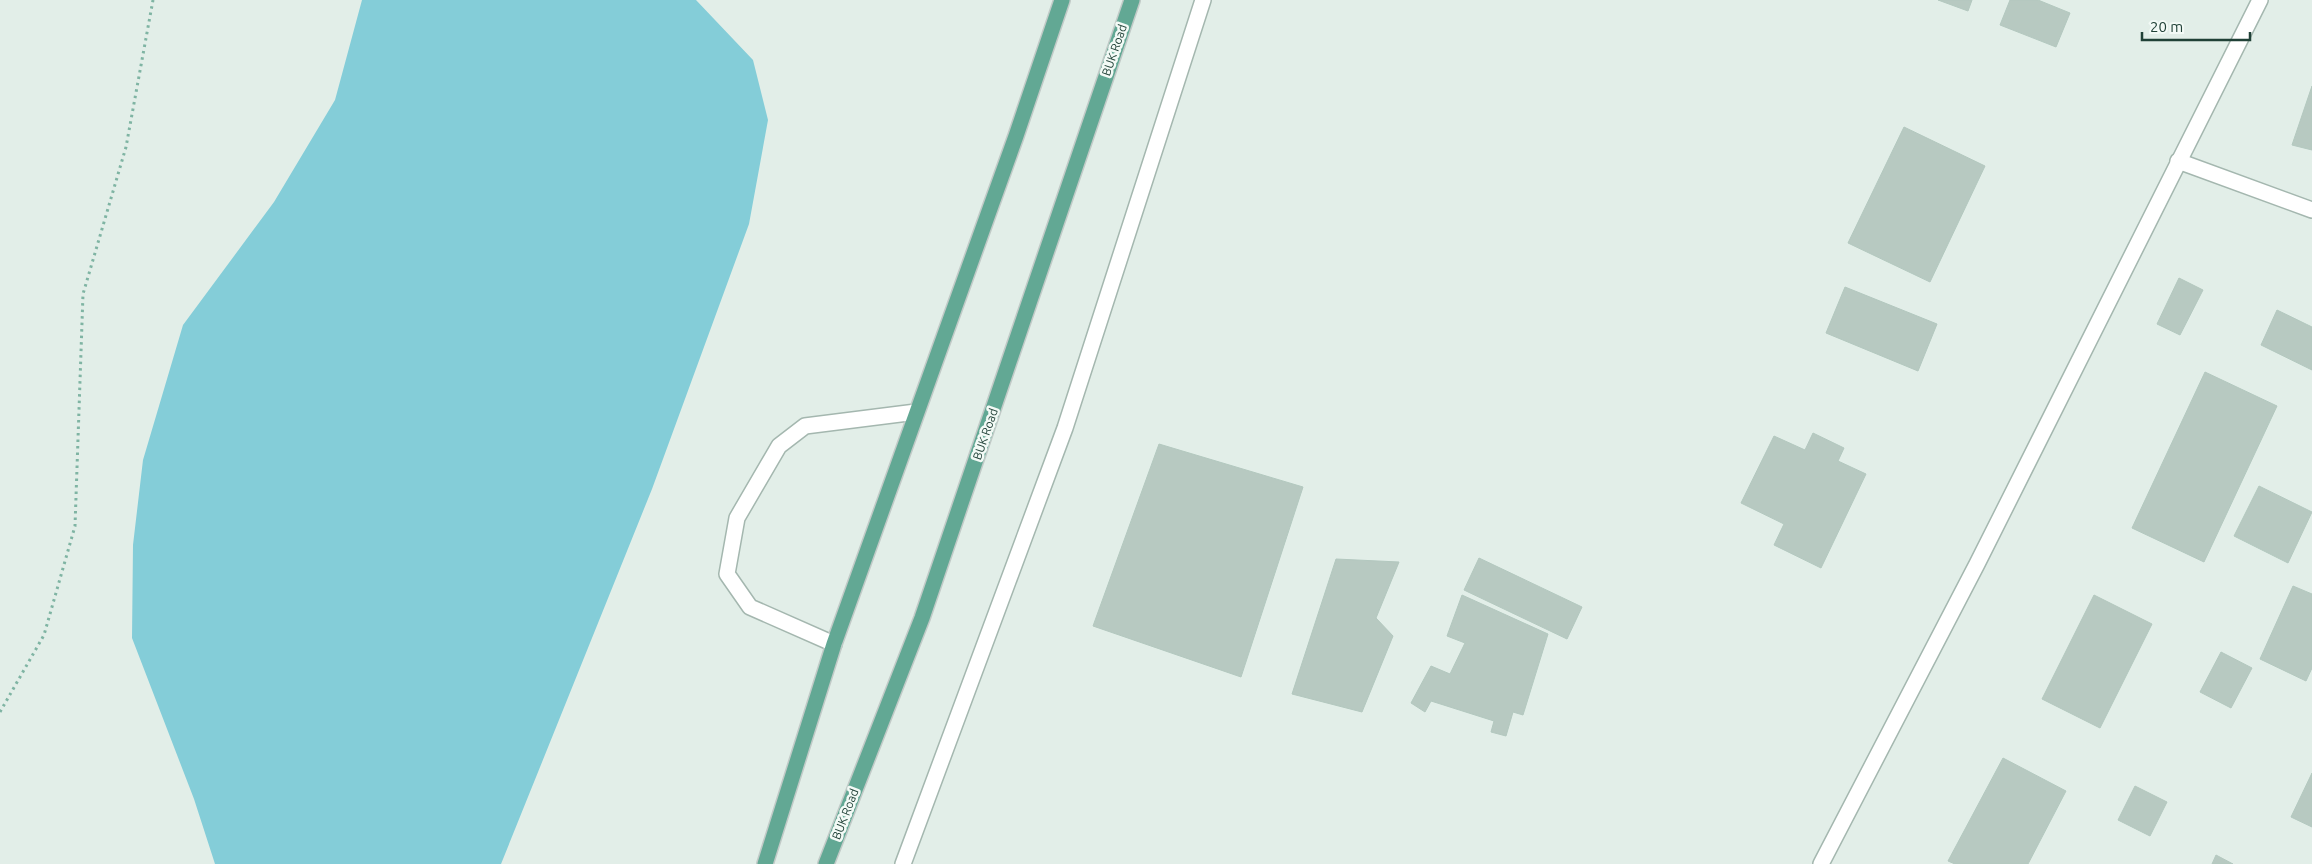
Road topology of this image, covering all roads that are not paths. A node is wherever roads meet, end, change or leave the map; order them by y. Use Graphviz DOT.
graph roads {
  1 [pos="1062,0"];
  2 [pos="1132,0"];
  3 [pos="1203,0"];
  4 [pos="2260,0"];
  5 [pos="2178,161"];
  6 [pos="2312,210"];
  7 [pos="916,412"];
  8 [pos="834,644"];
  9 [pos="765,864"];
  10 [pos="826,864"];
  11 [pos="903,864"];
  12 [pos="1821,864"];
  1 -- 7 [label="main road"];
  2 -- 10 [label="main road, BUK Road"];
  3 -- 11 [label="street"];
  4 -- 5 [label="street"];
  5 -- 6 [label="street"];
  5 -- 12 [label="street"];
  7 -- 8 [label="main road"];
  7 -- 8 [label="street"];
  8 -- 9 [label="main road"];
}
